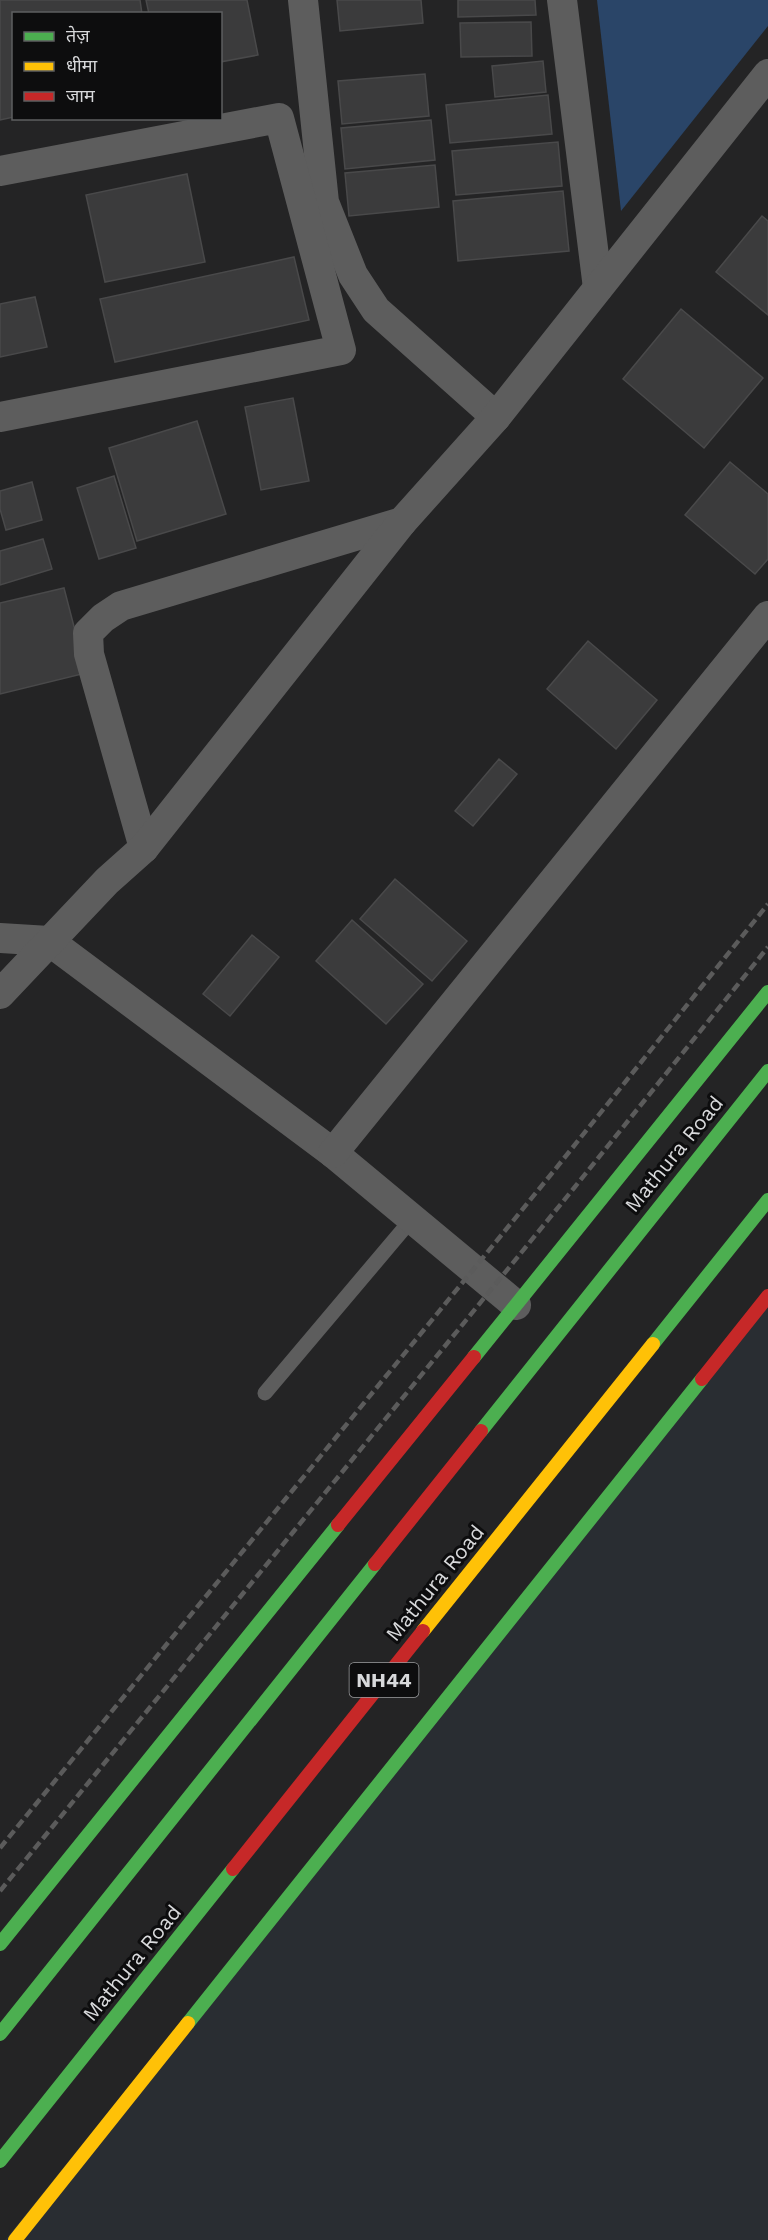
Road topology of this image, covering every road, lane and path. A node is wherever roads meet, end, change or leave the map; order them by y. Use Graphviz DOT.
graph roads {
  1 [pos="303,0"];
  2 [pos="562,0"];
  3 [pos="766,81"];
  4 [pos="0,171"];
  5 [pos="598,288"];
  6 [pos="0,417"];
  7 [pos="496,417"];
  8 [pos="402,522"];
  9 [pos="768,616"];
  10 [pos="144,848"];
  11 [pos="0,938"];
  12 [pos="49,941"];
  13 [pos="768,992"];
  14 [pos="0,994"];
  15 [pos="768,1071"];
  16 [pos="333,1153"];
  17 [pos="768,1200"];
  18 [pos="412,1219"];
  19 [pos="768,1296"];
  20 [pos="516,1305"];
  21 [pos="265,1393"];
  22 [pos="0,1944"];
  23 [pos="30,1996"];
  24 [pos="0,2023"];
  25 [pos="0,2034"];
  26 [pos="0,2161"];
  27 [pos="15,2240"];
  1 -- 7 [label="street"];
  2 -- 5 [label="street"];
  3 -- 5 [label="street"];
  4 -- 6 [label="street"];
  5 -- 7 [label="street"];
  7 -- 8 [label="street"];
  8 -- 10 [label="street"];
  8 -- 10 [label="street"];
  9 -- 16 [label="street"];
  10 -- 12 [label="street"];
  11 -- 12 [label="street"];
  12 -- 14 [label="street"];
  12 -- 16 [label="street"];
  13 -- 20 [label="main road"];
  15 -- 23 [label="main road, Mathura Road"];
  16 -- 18 [label="street"];
  17 -- 26 [label="main road, Mathura Road / NH44"];
  18 -- 20 [label="street"];
  18 -- 21 [label="lane"];
  19 -- 27 [label="main road"];
  20 -- 22 [label="main road"];
  23 -- 24 [label="main road"];
  23 -- 25 [label="main road"];
}
